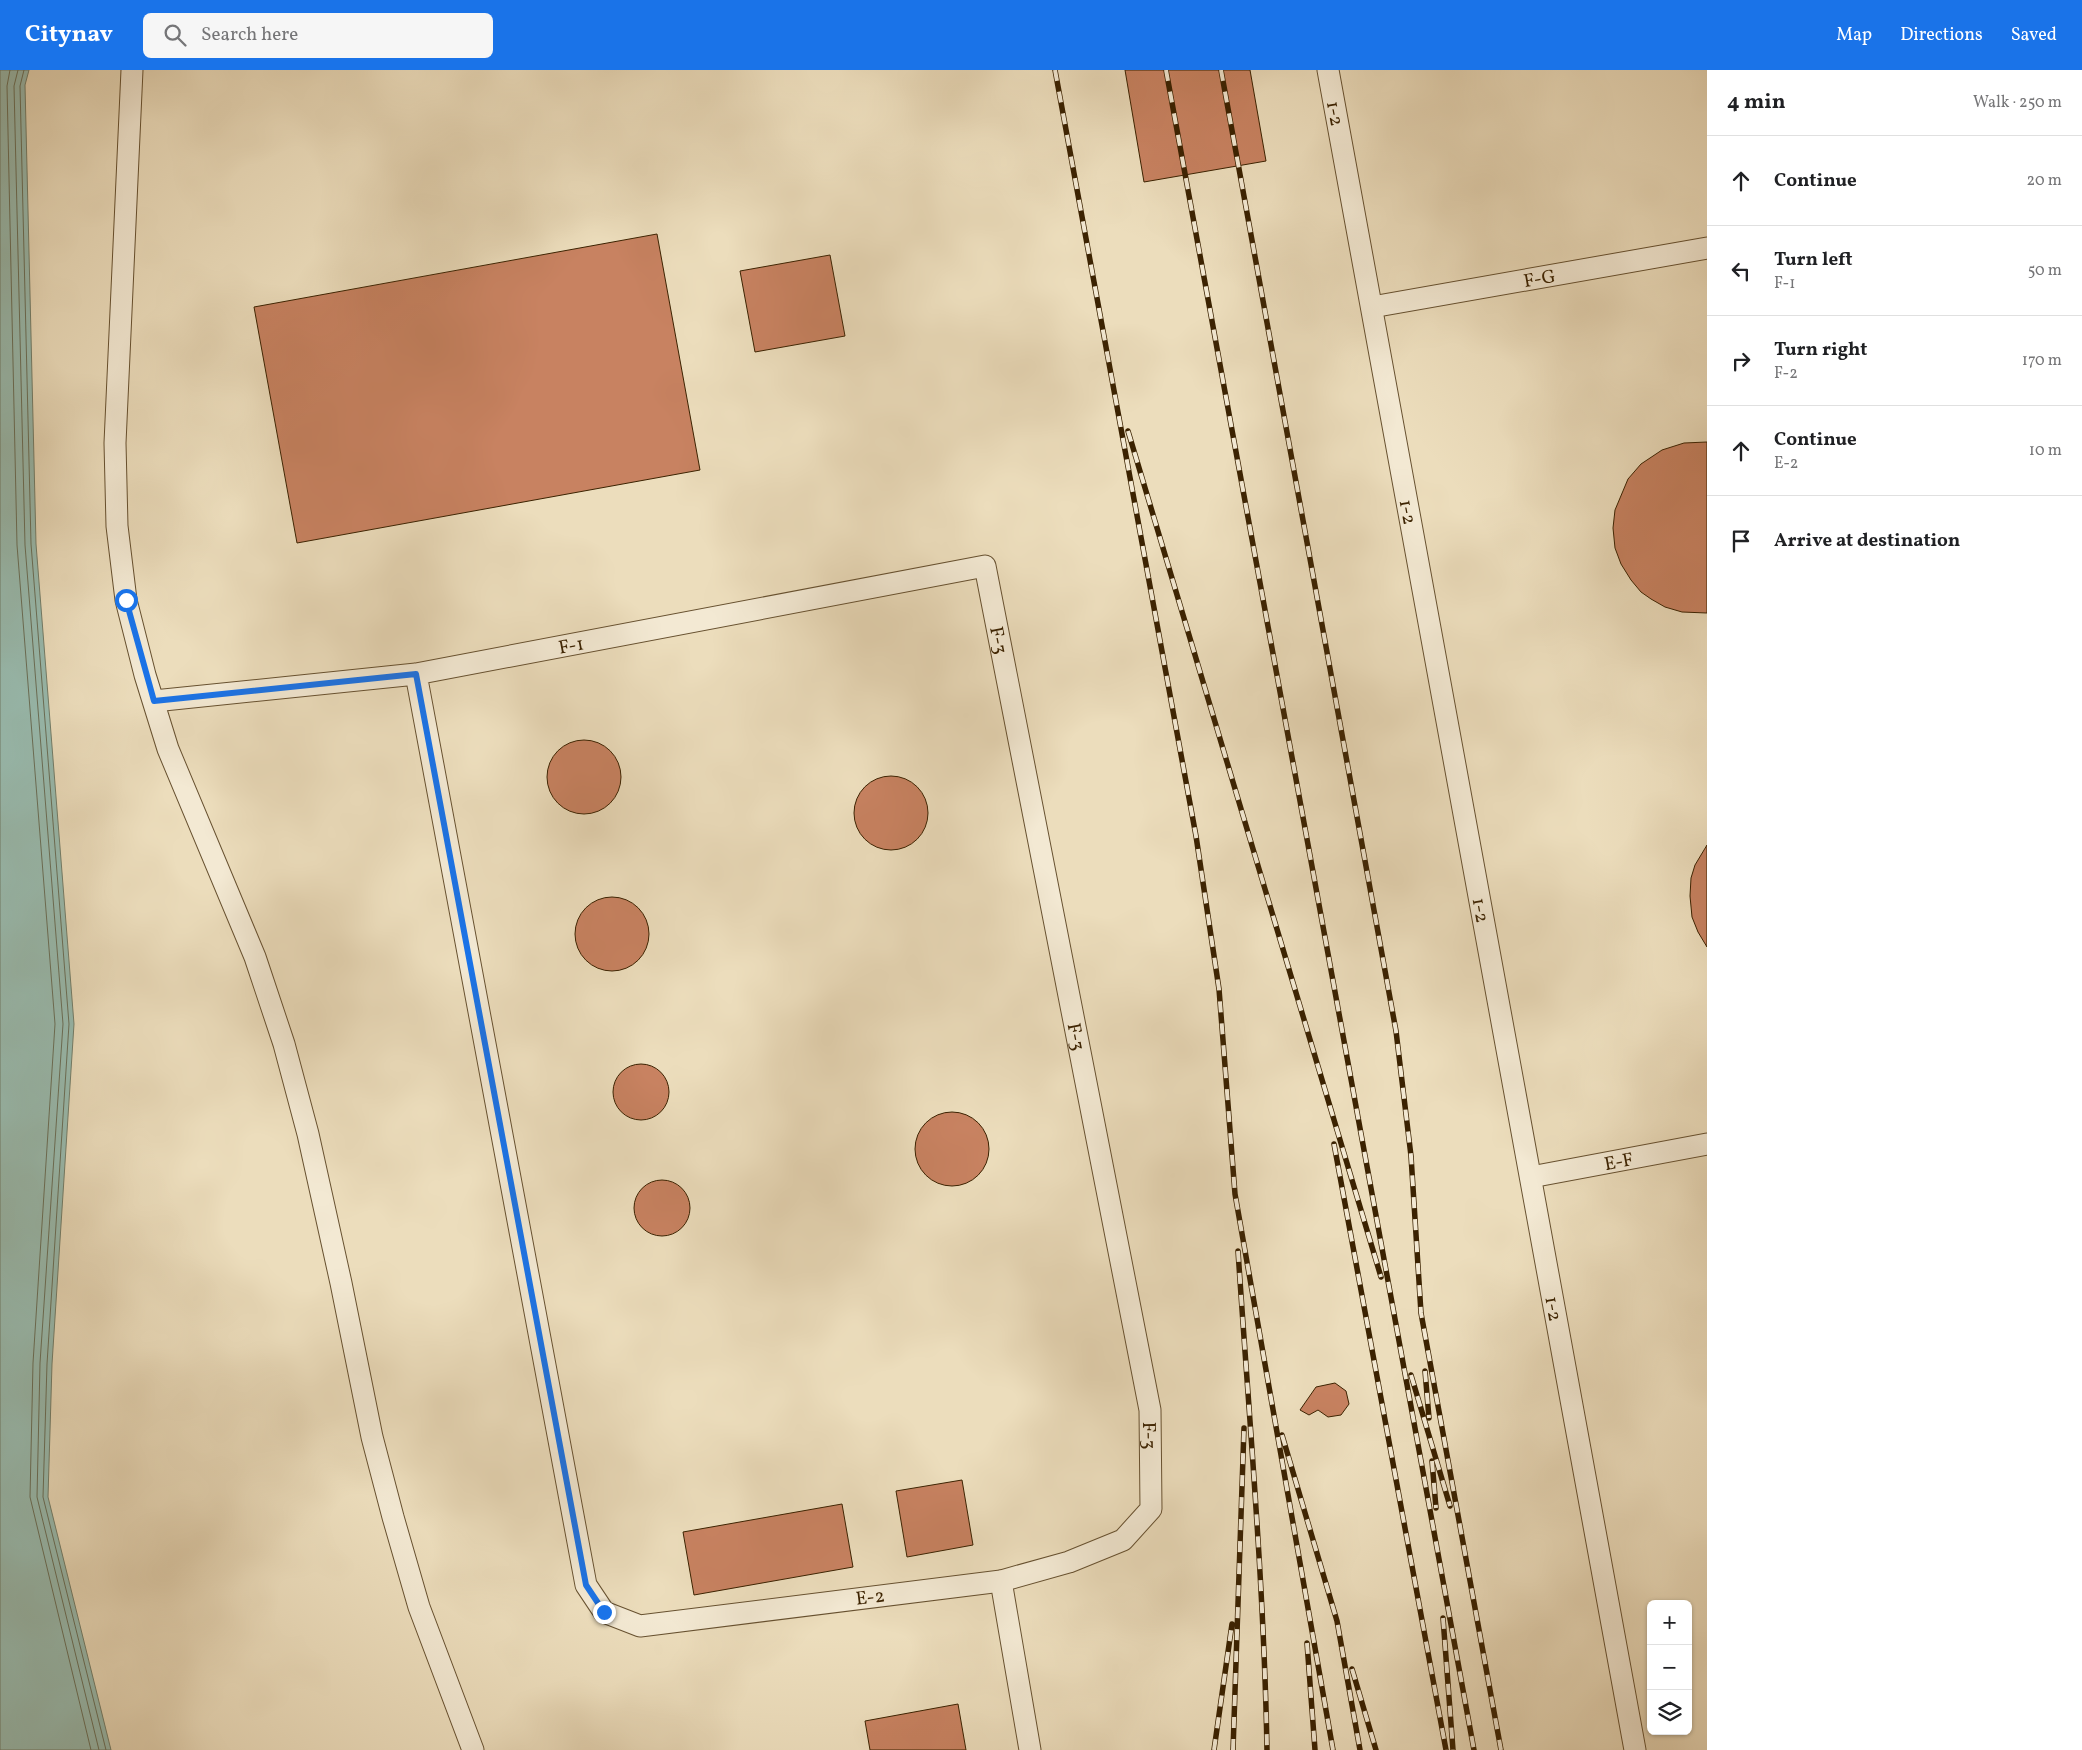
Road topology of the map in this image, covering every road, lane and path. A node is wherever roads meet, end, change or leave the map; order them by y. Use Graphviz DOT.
graph roads {
  1 [pos="132,70"];
  2 [pos="1328,70"];
  3 [pos="1707,248"];
  4 [pos="1372,307"];
  5 [pos="985,566"];
  6 [pos="416,674"];
  7 [pos="154,701"];
  8 [pos="1707,1144"];
  9 [pos="1530,1177"];
  10 [pos="1151,1509"];
  11 [pos="1001,1581"];
  12 [pos="473,1750"];
  13 [pos="1030,1750"];
  14 [pos="1635,1750"];
  1 -- 7 [label="lane"];
  2 -- 4 [label="lane, 1-2"];
  3 -- 4 [label="lane, F-G"];
  4 -- 9 [label="lane, 1-2"];
  5 -- 6 [label="lane, F-1"];
  5 -- 10 [label="lane, F-3"];
  6 -- 7 [label="lane, F-1"];
  6 -- 11 [label="lane, E-2"];
  7 -- 12 [label="lane"];
  8 -- 9 [label="lane, E-F"];
  9 -- 14 [label="lane, 1-2"];
  10 -- 11 [label="lane, E-2"];
  11 -- 13 [label="lane"];
}
